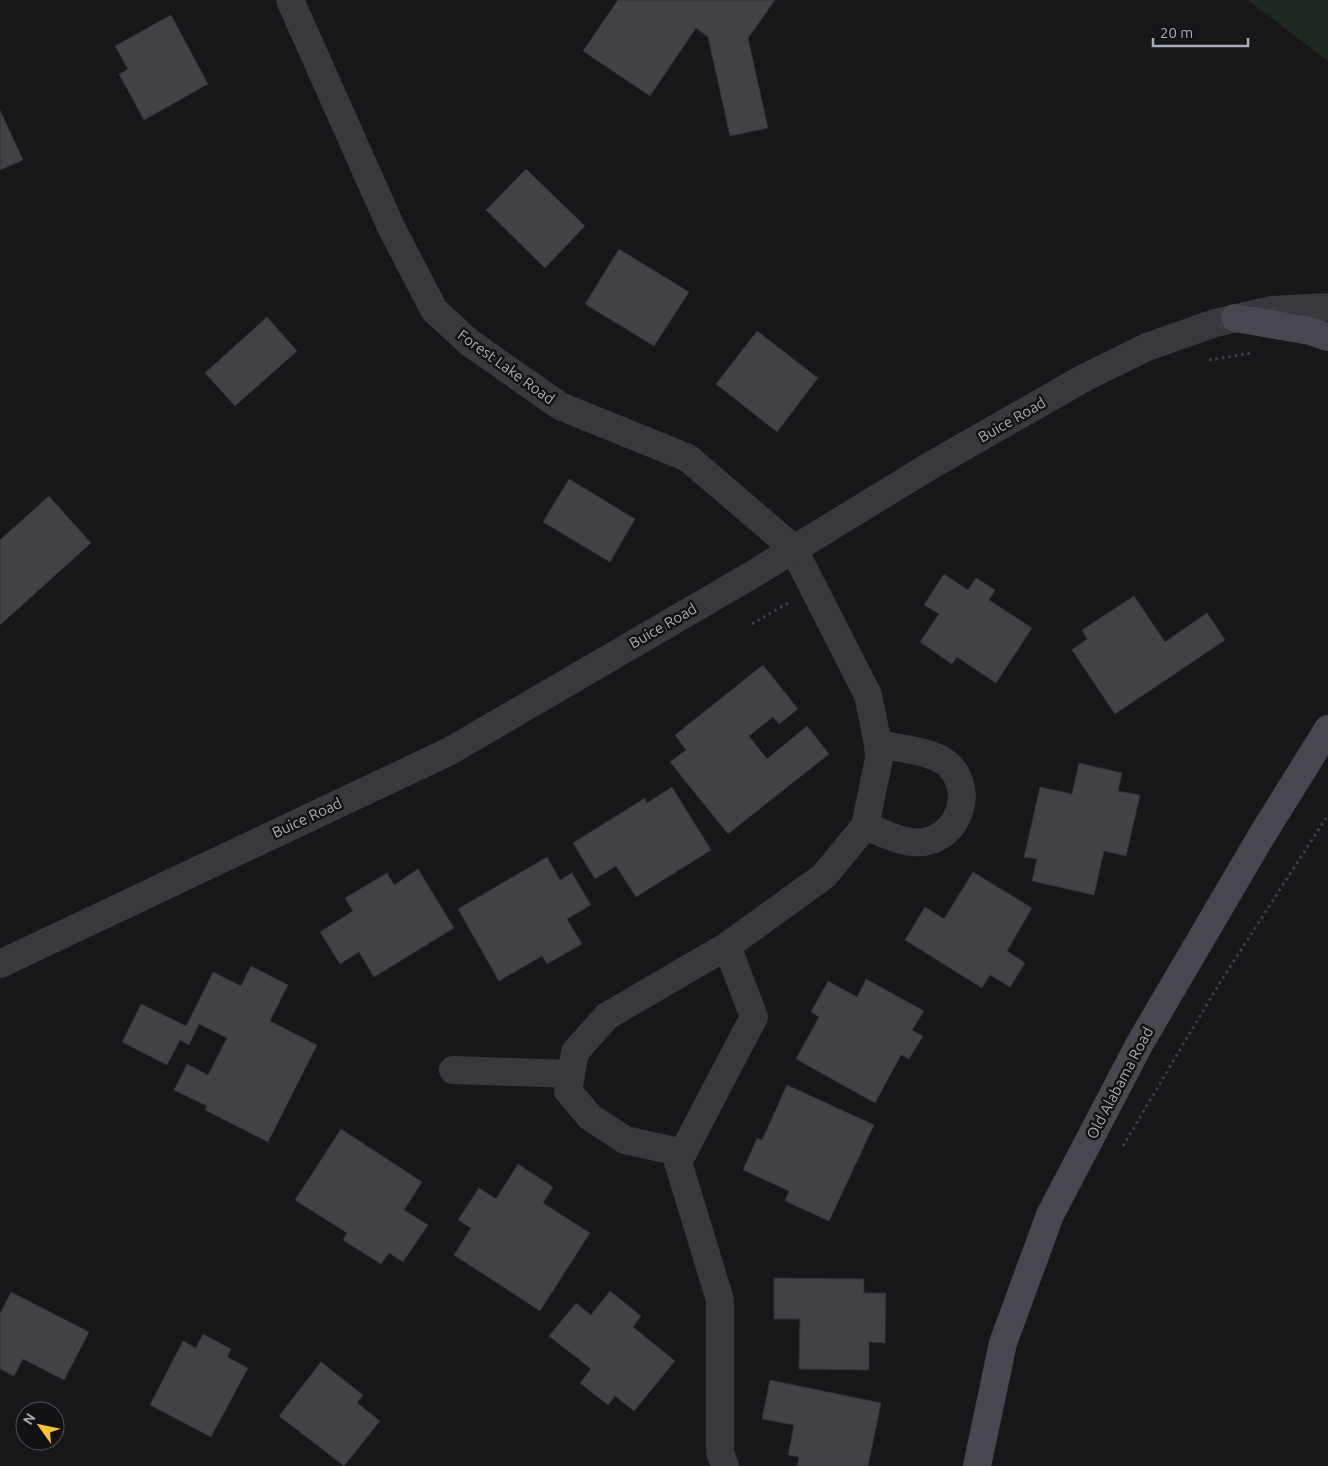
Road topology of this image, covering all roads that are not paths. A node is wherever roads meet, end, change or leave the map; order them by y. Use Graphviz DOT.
graph roads {
  1 [pos="290,0"];
  2 [pos="1328,307"];
  3 [pos="1235,318"];
  4 [pos="1328,337"];
  5 [pos="793,548"];
  6 [pos="1328,729"];
  7 [pos="878,744"];
  8 [pos="865,826"];
  9 [pos="727,946"];
  10 [pos="0,964"];
  11 [pos="453,1070"];
  12 [pos="571,1074"];
  13 [pos="682,1153"];
  14 [pos="725,1466"];
  15 [pos="977,1466"];
  1 -- 5 [label="street, Forest Lake Road"];
  2 -- 3 [label="street, Buice Road"];
  3 -- 4 [label="main road"];
  3 -- 5 [label="street, Buice Road"];
  5 -- 7 [label="street"];
  5 -- 10 [label="street, Buice Road"];
  6 -- 15 [label="main road, Old Alabama Road"];
  7 -- 8 [label="street"];
  7 -- 8 [label="street"];
  8 -- 9 [label="street"];
  9 -- 12 [label="street"];
  9 -- 13 [label="street"];
  11 -- 12 [label="street"];
  12 -- 13 [label="street"];
  13 -- 14 [label="street"];
}
